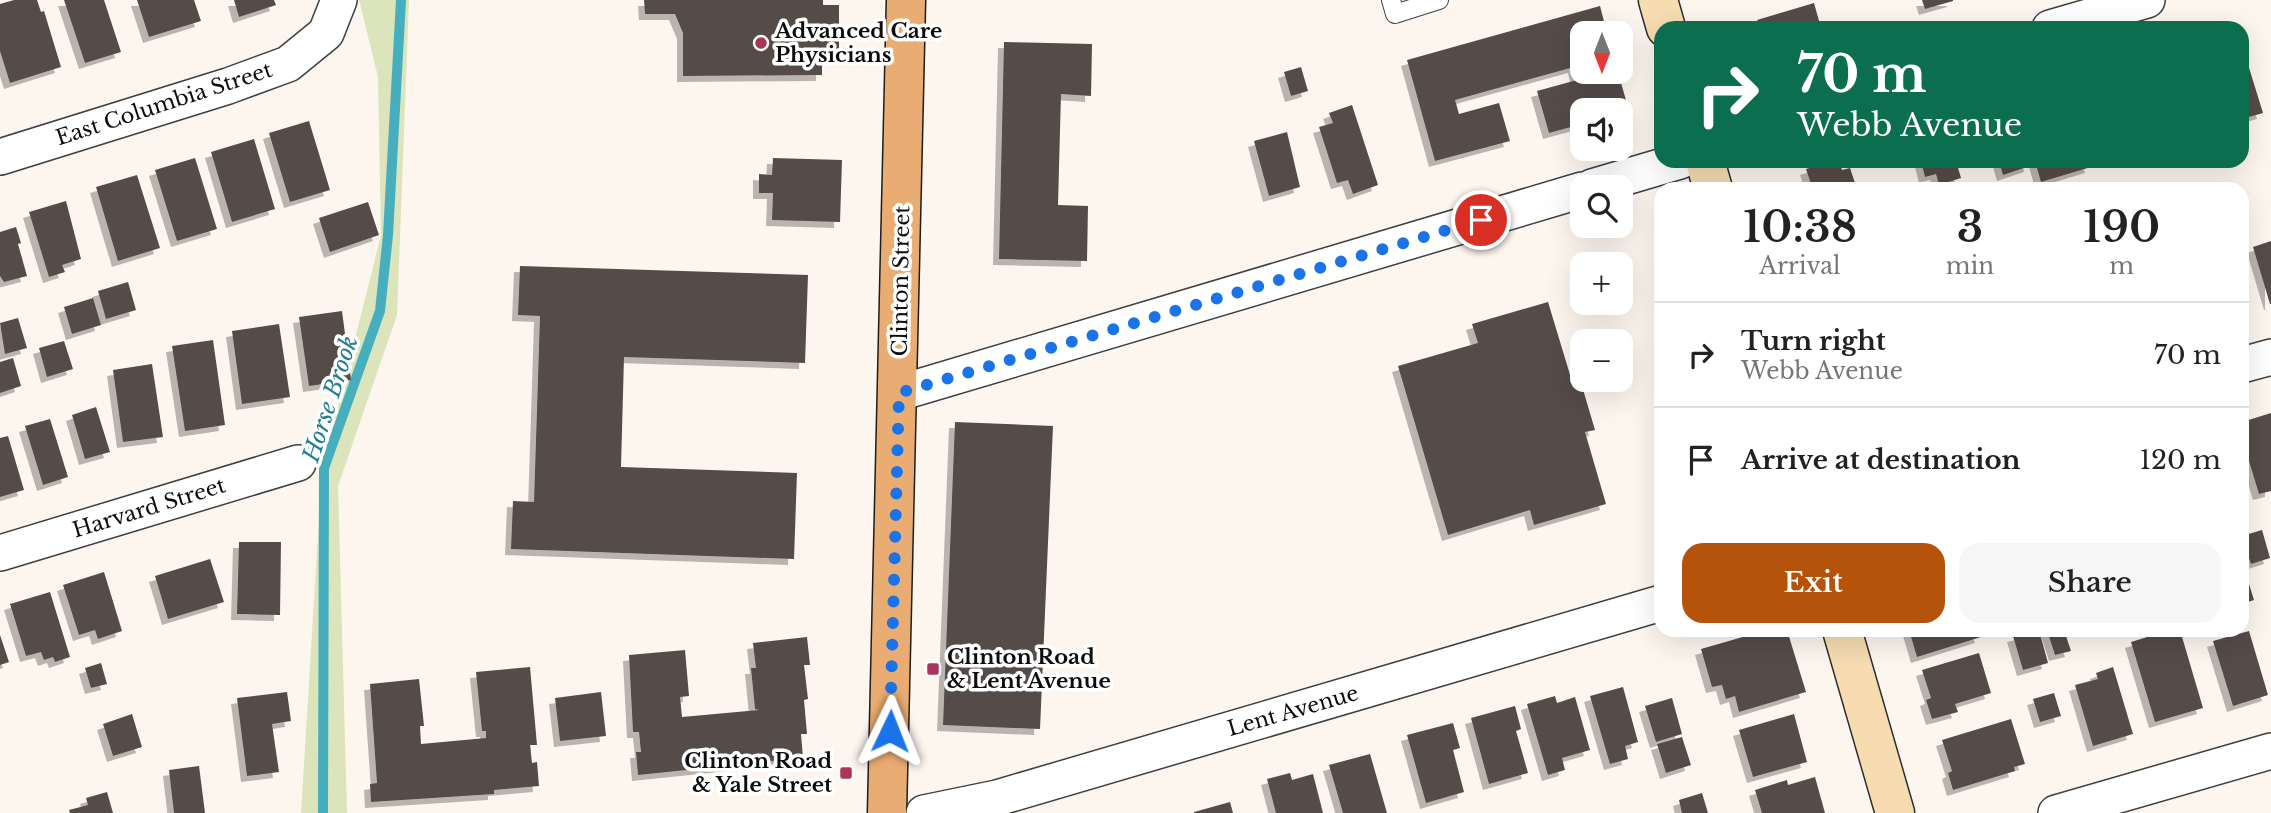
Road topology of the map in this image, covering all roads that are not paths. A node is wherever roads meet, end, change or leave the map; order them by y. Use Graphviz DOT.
graph roads {
  1 [pos="339,0"];
  2 [pos="906,0"];
  3 [pos="1391,0"];
  4 [pos="1439,0"];
  5 [pos="1658,0"];
  6 [pos="2147,0"];
  7 [pos="1664,21"];
  8 [pos="2074,21"];
  9 [pos="0,157"];
  10 [pos="1656,168"];
  11 [pos="1633,175"];
  12 [pos="1570,194"];
  13 [pos="2271,357"];
  14 [pos="2249,363"];
  15 [pos="899,393"];
  16 [pos="298,463"];
  17 [pos="0,553"];
  18 [pos="1654,605"];
  19 [pos="1844,637"];
  20 [pos="2271,751"];
  21 [pos="887,813"];
  22 [pos="924,813"];
  23 [pos="1895,813"];
  24 [pos="2056,813"];
  1 -- 9 [label="street, East Columbia Street"];
  2 -- 15 [label="main road, Clinton Street"];
  3 -- 4 [label="lane"];
  5 -- 7 [label="main road"];
  6 -- 8 [label="street"];
  10 -- 11 [label="street"];
  12 -- 15 [label="street"];
  13 -- 14 [label="street"];
  15 -- 21 [label="main road, Clinton Street"];
  16 -- 17 [label="street, Harvard Street"];
  18 -- 22 [label="street, Lent Avenue"];
  19 -- 23 [label="main road"];
  20 -- 24 [label="street"];
}
